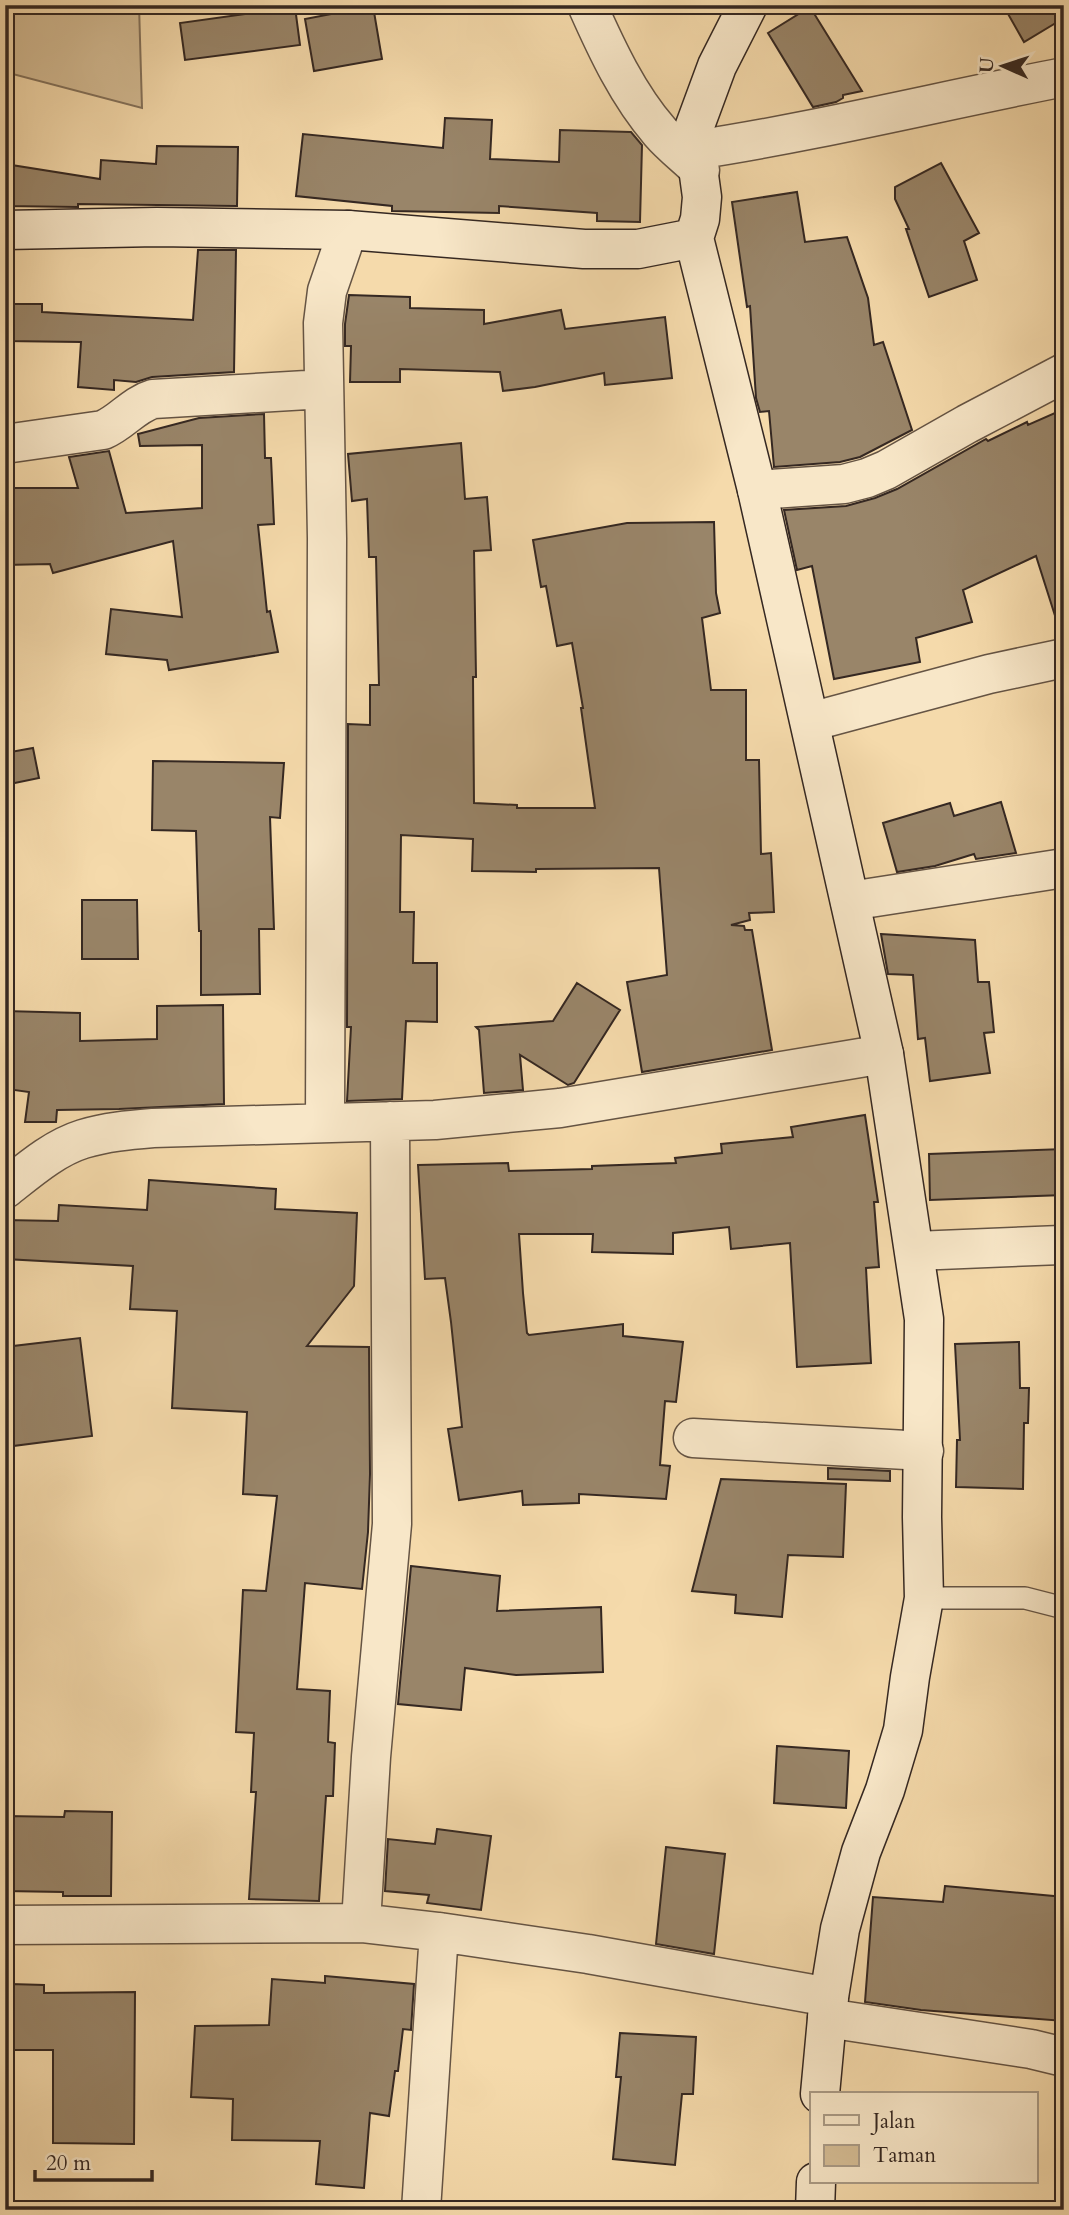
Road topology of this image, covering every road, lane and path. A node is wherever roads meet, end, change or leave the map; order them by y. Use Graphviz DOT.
graph roads {
  1 [pos="587,5"];
  2 [pos="748,5"];
  3 [pos="1064,77"];
  4 [pos="698,160"];
  5 [pos="5,230"];
  6 [pos="348,230"];
  7 [pos="694,238"];
  8 [pos="1064,373"];
  9 [pos="324,389"];
  10 [pos="5,444"];
  11 [pos="757,489"];
  12 [pos="1064,658"];
  13 [pos="810,722"];
  14 [pos="1064,868"];
  15 [pos="850,901"];
  16 [pos="884,1054"];
  17 [pos="390,1121"];
  18 [pos="325,1122"];
  19 [pos="5,1189"];
  20 [pos="1061,1245"];
  21 [pos="915,1251"];
  22 [pos="693,1438"];
  23 [pos="924,1451"];
  24 [pos="925,1598"];
  25 [pos="1064,1608"];
  26 [pos="361,1923"];
  27 [pos="5,1925"];
  28 [pos="439,1932"];
  29 [pos="828,2008"];
  30 [pos="1064,2057"];
  31 [pos="820,2092"];
  32 [pos="816,2184"];
  33 [pos="421,2210"];
  34 [pos="815,2210"];
  1 -- 4 [label="street"];
  2 -- 4 [label="street"];
  3 -- 4 [label="street"];
  4 -- 7 [label="street"];
  5 -- 6 [label="street"];
  6 -- 7 [label="street"];
  6 -- 9 [label="street"];
  7 -- 11 [label="street"];
  8 -- 11 [label="street"];
  9 -- 10 [label="street"];
  9 -- 18 [label="street"];
  11 -- 13 [label="street"];
  12 -- 13 [label="street"];
  13 -- 15 [label="street"];
  14 -- 15 [label="street"];
  15 -- 16 [label="street"];
  16 -- 17 [label="street"];
  16 -- 21 [label="street"];
  17 -- 18 [label="street"];
  17 -- 26 [label="street"];
  18 -- 19 [label="street"];
  20 -- 21 [label="street"];
  21 -- 23 [label="street"];
  22 -- 23 [label="street"];
  23 -- 24 [label="street"];
  24 -- 25 [label="lane"];
  24 -- 29 [label="street"];
  26 -- 27 [label="street"];
  26 -- 28 [label="street"];
  28 -- 29 [label="street"];
  28 -- 33 [label="street"];
  29 -- 30 [label="street"];
  29 -- 31 [label="street"];
  32 -- 34 [label="street"];
}
